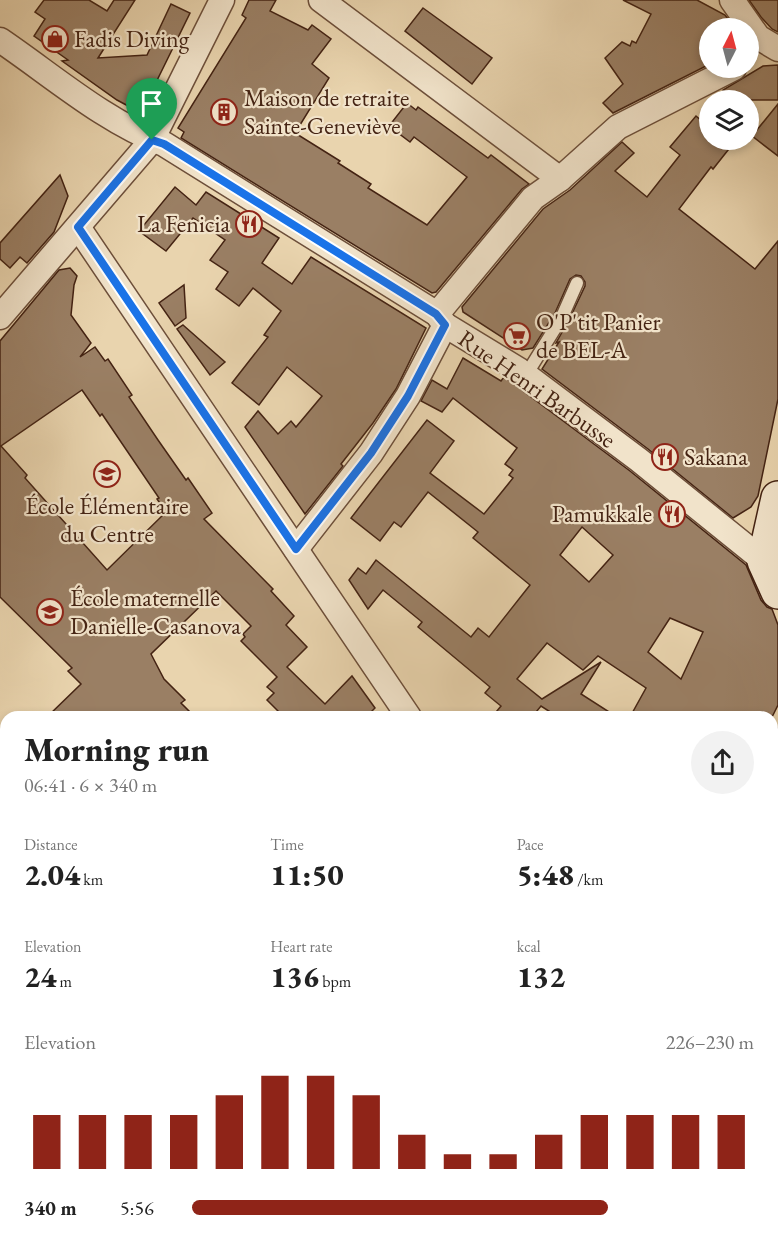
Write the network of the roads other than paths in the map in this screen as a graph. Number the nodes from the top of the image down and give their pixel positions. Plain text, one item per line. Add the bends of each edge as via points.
1 (222, 0) edge
2 (321, 0) edge
3 (732, 0) edge
4 (0, 40) edge
5 (762, 46) edge
6 (714, 78) edge
7 (152, 140) junction
8 (560, 179) junction
9 (78, 227) junction
10 (576, 283) dead end
11 (0, 317) edge
12 (441, 320) junction
13 (526, 375) junction
14 (778, 498) edge
15 (296, 549) junction
16 (764, 561) junction
17 (778, 592) edge
18 (405, 711) edge

1 - 7 street
2 - 8 street
3 - 5 street
4 - 7 street, Rue Henri Barbusse via 110,117
6 - 8 street via 618,127
7 - 9 street
7 - 12 street, Rue Henri Barbusse
8 - 12 street via 533,198
9 - 11 street
9 - 15 street
10 - 13 lane via 562,317
12 - 13 street, Rue Henri Barbusse
12 - 15 street via 408,396 371,453
13 - 16 street, Rue Henri Barbusse
14 - 16 street
15 - 18 street
16 - 17 street, Rue Henri Barbusse

